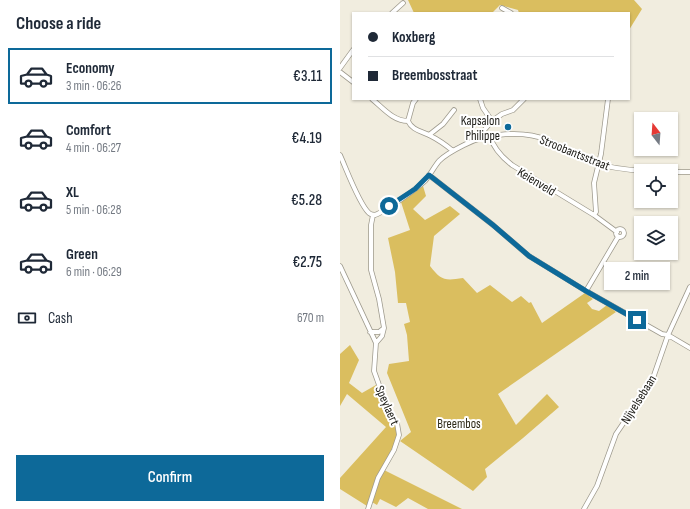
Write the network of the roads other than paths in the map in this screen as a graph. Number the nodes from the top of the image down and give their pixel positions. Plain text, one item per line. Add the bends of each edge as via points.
1 (403, 3) dead end
2 (502, 8) dead end
3 (393, 12) edge
4 (509, 12) edge
5 (352, 51) edge
6 (340, 68) edge
7 (340, 72) edge
8 (352, 81) edge
9 (373, 100) edge
10 (415, 100) edge
11 (480, 100) edge
12 (523, 100) edge
13 (608, 100) edge
14 (454, 110) dead end
15 (408, 121) junction
16 (492, 121) junction
17 (429, 135) junction
18 (490, 136) junction
19 (479, 139) junction
20 (453, 151) junction
21 (340, 155) edge
22 (598, 164) junction
23 (634, 170) edge
24 (678, 172) edge
25 (690, 172) edge
26 (429, 175) junction
27 (373, 215) junction
28 (594, 215) junction
29 (617, 232) junction
30 (618, 237) junction
31 (340, 266) edge
32 (690, 287) edge
33 (586, 291) junction
34 (384, 328) junction
35 (370, 332) junction
36 (668, 335) junction
37 (376, 343) junction
38 (690, 348) edge
39 (368, 509) edge
40 (584, 509) edge

1 - 3 street
2 - 4 street
5 - 6 street
7 - 8 street
9 - 15 street via 392,116 401,121
10 - 15 street
11 - 16 street
12 - 16 street via 513,110
13 - 22 street
14 - 17 street via 443,124
15 - 17 street via 415,129
16 - 19 street
17 - 20 street
18 - 19 street, Stroobantsstraat
18 - 22 street, Stroobantsstraat via 542,138
18 - 28 street, Keienveld via 492,142 512,165
19 - 20 street, Stroobantsstraat
20 - 26 street, Stroobantsstraat via 441,159
21 - 27 street via 358,196 368,212
22 - 23 street, Stroobantsstraat
22 - 28 street via 594,183
24 - 25 street
26 - 27 street, Stroobantsstraat via 415,189
26 - 33 street via 529,256
27 - 34 street via 371,270
28 - 29 street, Keienveld
29 - 30 street
29 - 30 street via 620,229 624,233
30 - 33 street
31 - 35 street
32 - 36 street, Nijvelsebaan
33 - 36 street
34 - 35 street via 379,332
34 - 37 street, Speylaert
35 - 37 street
36 - 38 street
36 - 40 street, Nijvelsebaan via 652,381 616,434 597,486
37 - 39 street, Speylaert via 374,375 397,423 400,435 378,478

